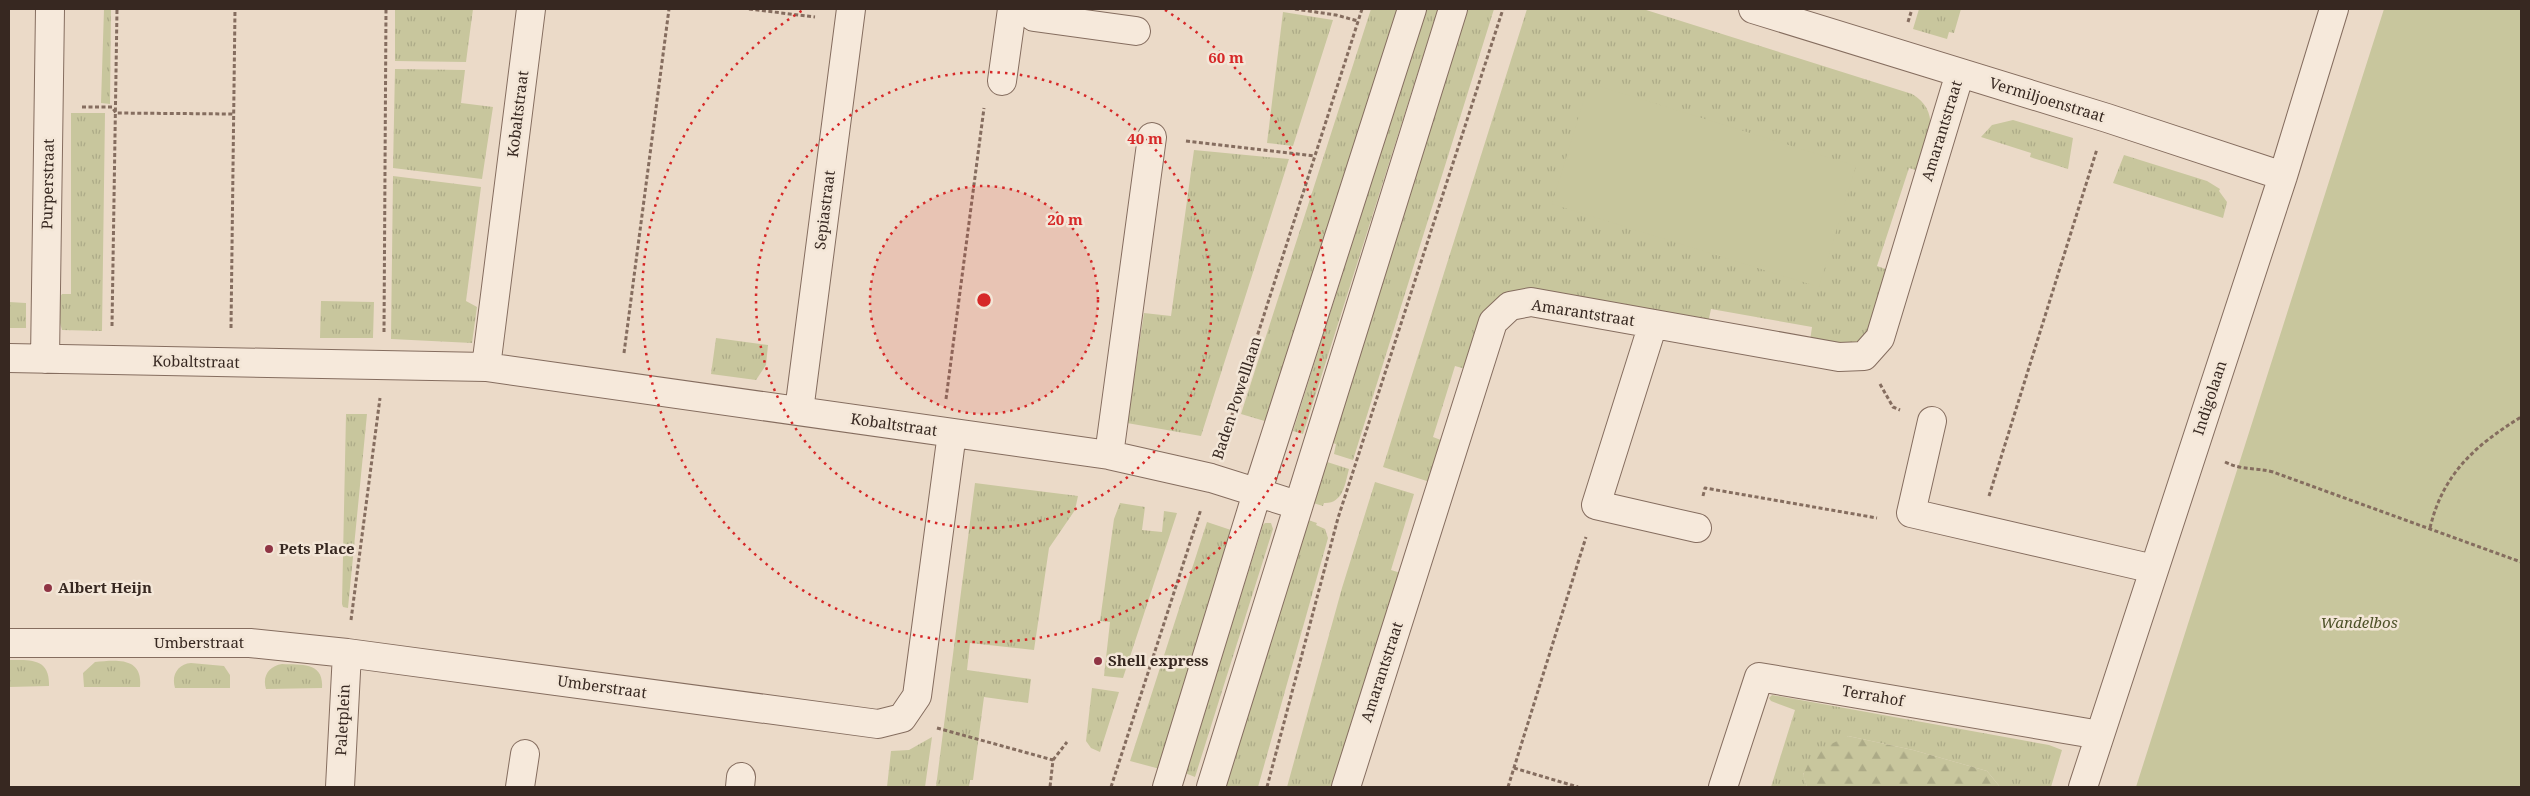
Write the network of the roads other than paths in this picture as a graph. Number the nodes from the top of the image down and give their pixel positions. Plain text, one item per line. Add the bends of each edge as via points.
1 (50, 9) edge
2 (532, 9) edge
3 (1012, 9) edge
4 (1024, 9) edge
5 (1412, 9) edge
6 (1453, 9) edge
7 (1753, 9) edge
8 (2334, 9) edge
9 (850, 15) edge
10 (1136, 31) dead end
11 (1960, 73) junction
12 (1002, 81) road end
13 (1152, 137) road end
14 (2283, 176) junction
15 (1653, 324) junction
16 (9, 358) edge
17 (45, 359) junction
18 (486, 367) junction
19 (799, 411) junction
20 (1932, 421) road end
21 (947, 432) junction
22 (1109, 455) junction
23 (1257, 493) junction
24 (1297, 505) junction
25 (1697, 528) road end
26 (2154, 569) junction
27 (9, 643) edge
28 (347, 653) junction
29 (2100, 735) junction
30 (525, 754) dead end
31 (340, 787) edge
32 (520, 787) edge
33 (1167, 787) edge
34 (1210, 787) edge
35 (1346, 787) edge
36 (1723, 787) edge
37 (2083, 787) edge

1 - 17 street, Purperstraat
2 - 18 street, Kobaltstraat
3 - 12 street
4 - 10 street via 1034,17
5 - 23 street
6 - 24 street
7 - 11 street, Vermiljoenstraat
8 - 14 street, Indigolaan
9 - 19 street, Sepiastraat
11 - 14 street, Vermiljoenstraat
11 - 15 street, Amarantstraat via 1880,338 1864,356 1838,357
13 - 22 street
14 - 26 street, Indigolaan
15 - 25 street via 1596,505
15 - 35 street, Amarantstraat via 1531,302 1510,306 1493,322
16 - 17 street, Kobaltstraat
17 - 18 street, Kobaltstraat
18 - 19 street, Kobaltstraat
19 - 21 street, Kobaltstraat
20 - 26 street via 1911,513
21 - 22 street, Kobaltstraat
21 - 28 street, Umberstraat via 917,696 902,718 878,724
22 - 23 street, Kobaltstraat via 1211,478
23 - 24 street, Kobaltstraat
23 - 33 street
24 - 34 street
26 - 29 street, Indigolaan
27 - 28 street, Umberstraat via 250,644
28 - 31 street, Paletplein
29 - 36 street, Terrahof via 1759,677
29 - 37 street, Indigolaan
30 - 32 street

